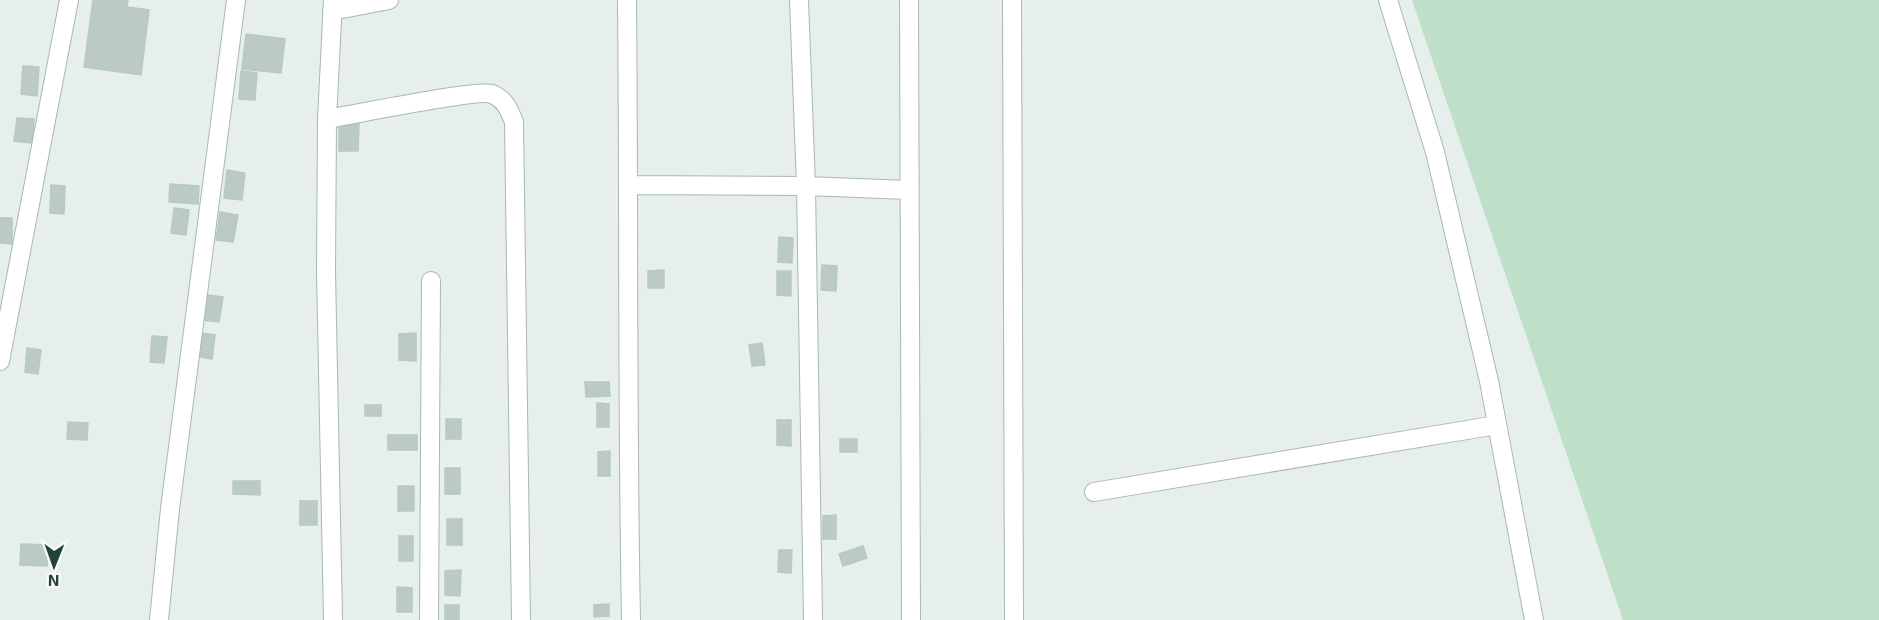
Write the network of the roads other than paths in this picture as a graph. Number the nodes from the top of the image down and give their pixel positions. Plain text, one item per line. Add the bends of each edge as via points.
1 (69, 0) edge
2 (236, 0) edge
3 (389, 0) edge
4 (627, 0) edge
5 (800, 0) edge
6 (909, 0) edge
7 (1012, 0) edge
8 (1388, 0) edge
9 (333, 5) edge
10 (327, 118) junction
11 (630, 185) junction
12 (806, 186) junction
13 (909, 190) junction
14 (431, 281) dead end
15 (1, 352) edge
16 (1497, 425) junction
17 (1094, 492) dead end
18 (159, 620) edge
19 (333, 620) edge
20 (429, 620) edge
21 (521, 620) edge
22 (631, 620) edge
23 (813, 620) edge
24 (911, 620) edge
25 (1014, 620) edge
26 (1534, 620) edge

1 - 15 street
2 - 18 street
3 - 9 street
4 - 11 street
5 - 12 street
6 - 13 street
7 - 25 street
8 - 16 street via 1434,152
9 - 10 street
10 - 19 street
10 - 21 street via 490,93 506,102 514,122
11 - 12 street
11 - 22 street
12 - 13 street
12 - 23 street
13 - 24 street
14 - 20 street
16 - 17 street
16 - 26 street

